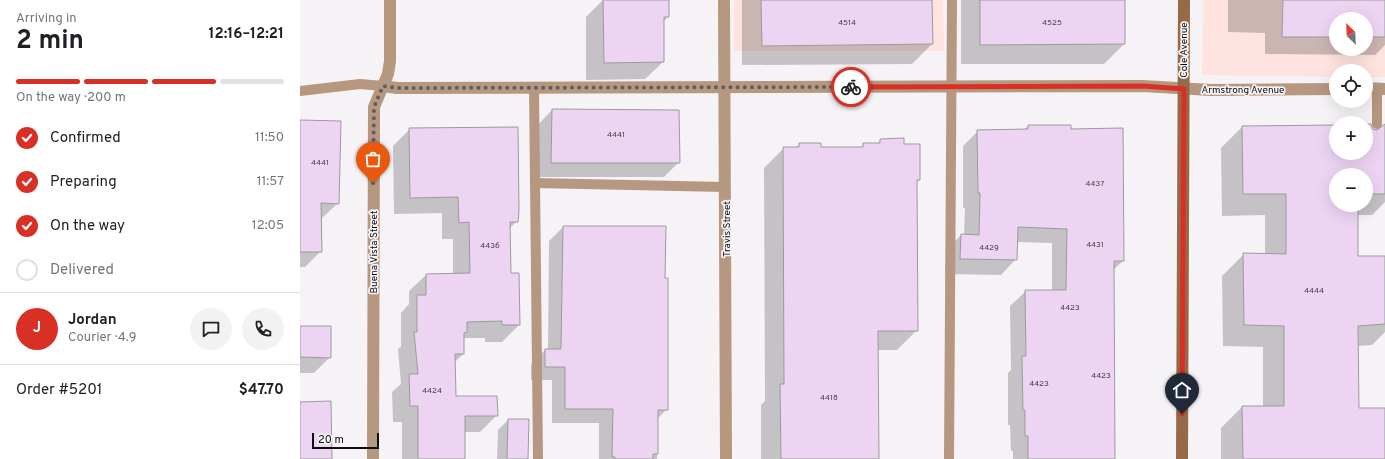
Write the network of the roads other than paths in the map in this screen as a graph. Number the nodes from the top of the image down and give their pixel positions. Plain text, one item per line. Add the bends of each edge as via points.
1 (390, 0) edge
2 (724, 0) edge
3 (952, 0) edge
4 (1184, 0) edge
5 (383, 86) junction
6 (725, 87) junction
7 (952, 87) junction
8 (534, 88) junction
9 (1376, 88) edge
10 (1184, 89) junction
11 (1329, 89) edge
12 (300, 91) edge
13 (1377, 124) dead end
14 (535, 183) junction
15 (725, 188) junction
16 (373, 459) edge
17 (538, 459) edge
18 (726, 459) edge
19 (949, 459) edge
20 (1182, 459) edge

1 - 5 street, Buena Vista Street via 390,61
2 - 6 street, Travis Street
3 - 7 lane
4 - 10 street, Cole Avenue
5 - 8 street, Armstrong Avenue
5 - 12 lane via 360,84
5 - 16 street, Buena Vista Street via 374,107
6 - 7 street, Armstrong Avenue
6 - 8 street, Armstrong Avenue
6 - 15 street, Travis Street
7 - 10 street, Armstrong Avenue via 1143,86
7 - 19 lane
8 - 14 lane
9 - 13 lane
10 - 11 street, Armstrong Avenue
10 - 20 street, Cole Avenue
14 - 15 lane
14 - 17 lane
15 - 18 street, Travis Street

